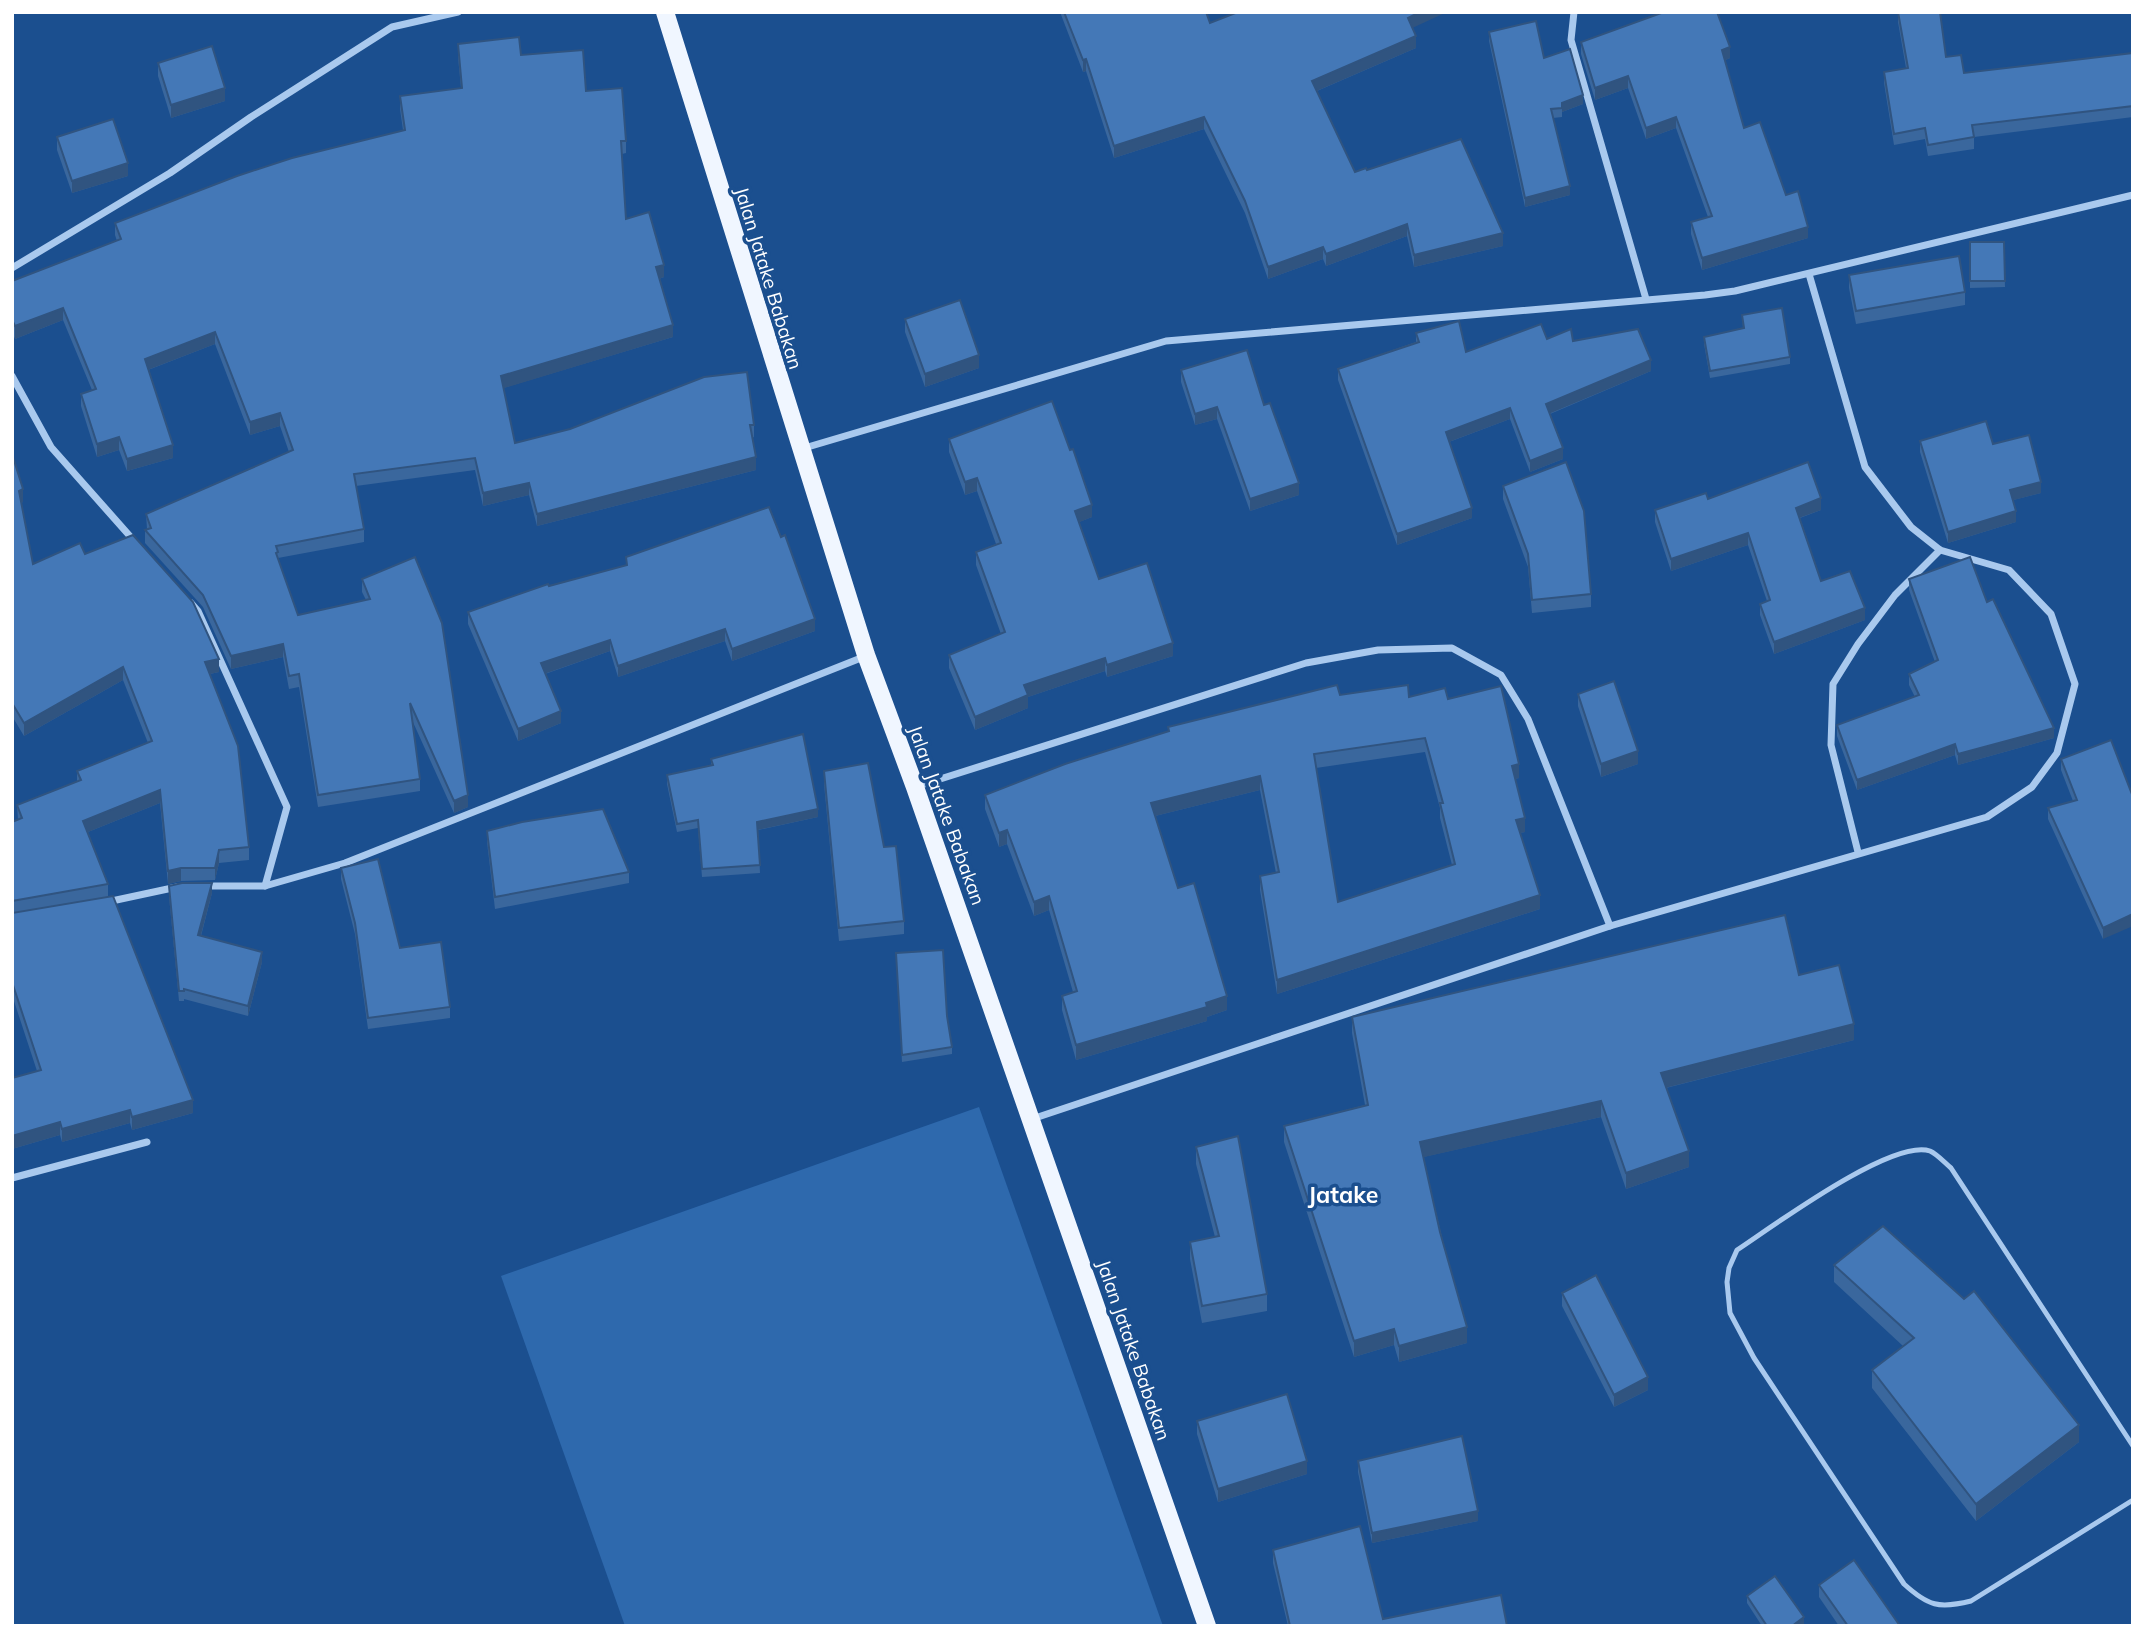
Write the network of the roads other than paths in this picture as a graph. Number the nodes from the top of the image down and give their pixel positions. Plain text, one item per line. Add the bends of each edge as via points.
1 (458, 12) edge
2 (665, 12) edge
3 (1574, 12) edge
4 (2133, 195) edge
5 (12, 268) edge
6 (1809, 274) junction
7 (1646, 299) junction
8 (12, 376) edge
9 (800, 449) junction
10 (142, 549) edge
11 (1940, 550) junction
12 (189, 601) edge
13 (866, 655) junction
14 (915, 787) junction
15 (1858, 852) junction
16 (265, 886) junction
17 (181, 887) edge
18 (193, 887) edge
19 (100, 904) edge
20 (1610, 926) junction
21 (1031, 1119) junction
22 (147, 1142) dead end
23 (12, 1178) edge
24 (2133, 1446) edge
25 (2133, 1500) edge
26 (1208, 1626) edge

1 - 5 street via 392,27 170,173
2 - 9 main road, Jalan Jatake Babakan
3 - 7 street via 1571,40
4 - 6 street
6 - 7 street via 1735,291
6 - 11 street via 1865,467 1911,527
7 - 9 street via 1166,341
8 - 10 street via 51,447
9 - 13 main road, Jalan Jatake Babakan
11 - 15 street via 1895,595 1833,684 1831,745
11 - 15 street via 2009,570 2051,614 2075,684 2057,753 2032,787 1987,817
12 - 16 street via 198,611 287,807
13 - 14 main road, Jalan Jatake Babakan
13 - 16 street via 345,863
14 - 20 street via 1306,663 1378,650 1452,648 1502,675 1528,719
14 - 21 main road, Jalan Jatake Babakan
15 - 20 street
16 - 18 street
17 - 19 street
20 - 21 street
21 - 26 main road, Jalan Jatake Babakan
22 - 23 street
24 - 25 lane via 1951,1168 1931,1151 1913,1150 1868,1166 1737,1250 1727,1282 1730,1313 1754,1358 1904,1584 1921,1599 1953,1606 1971,1601

